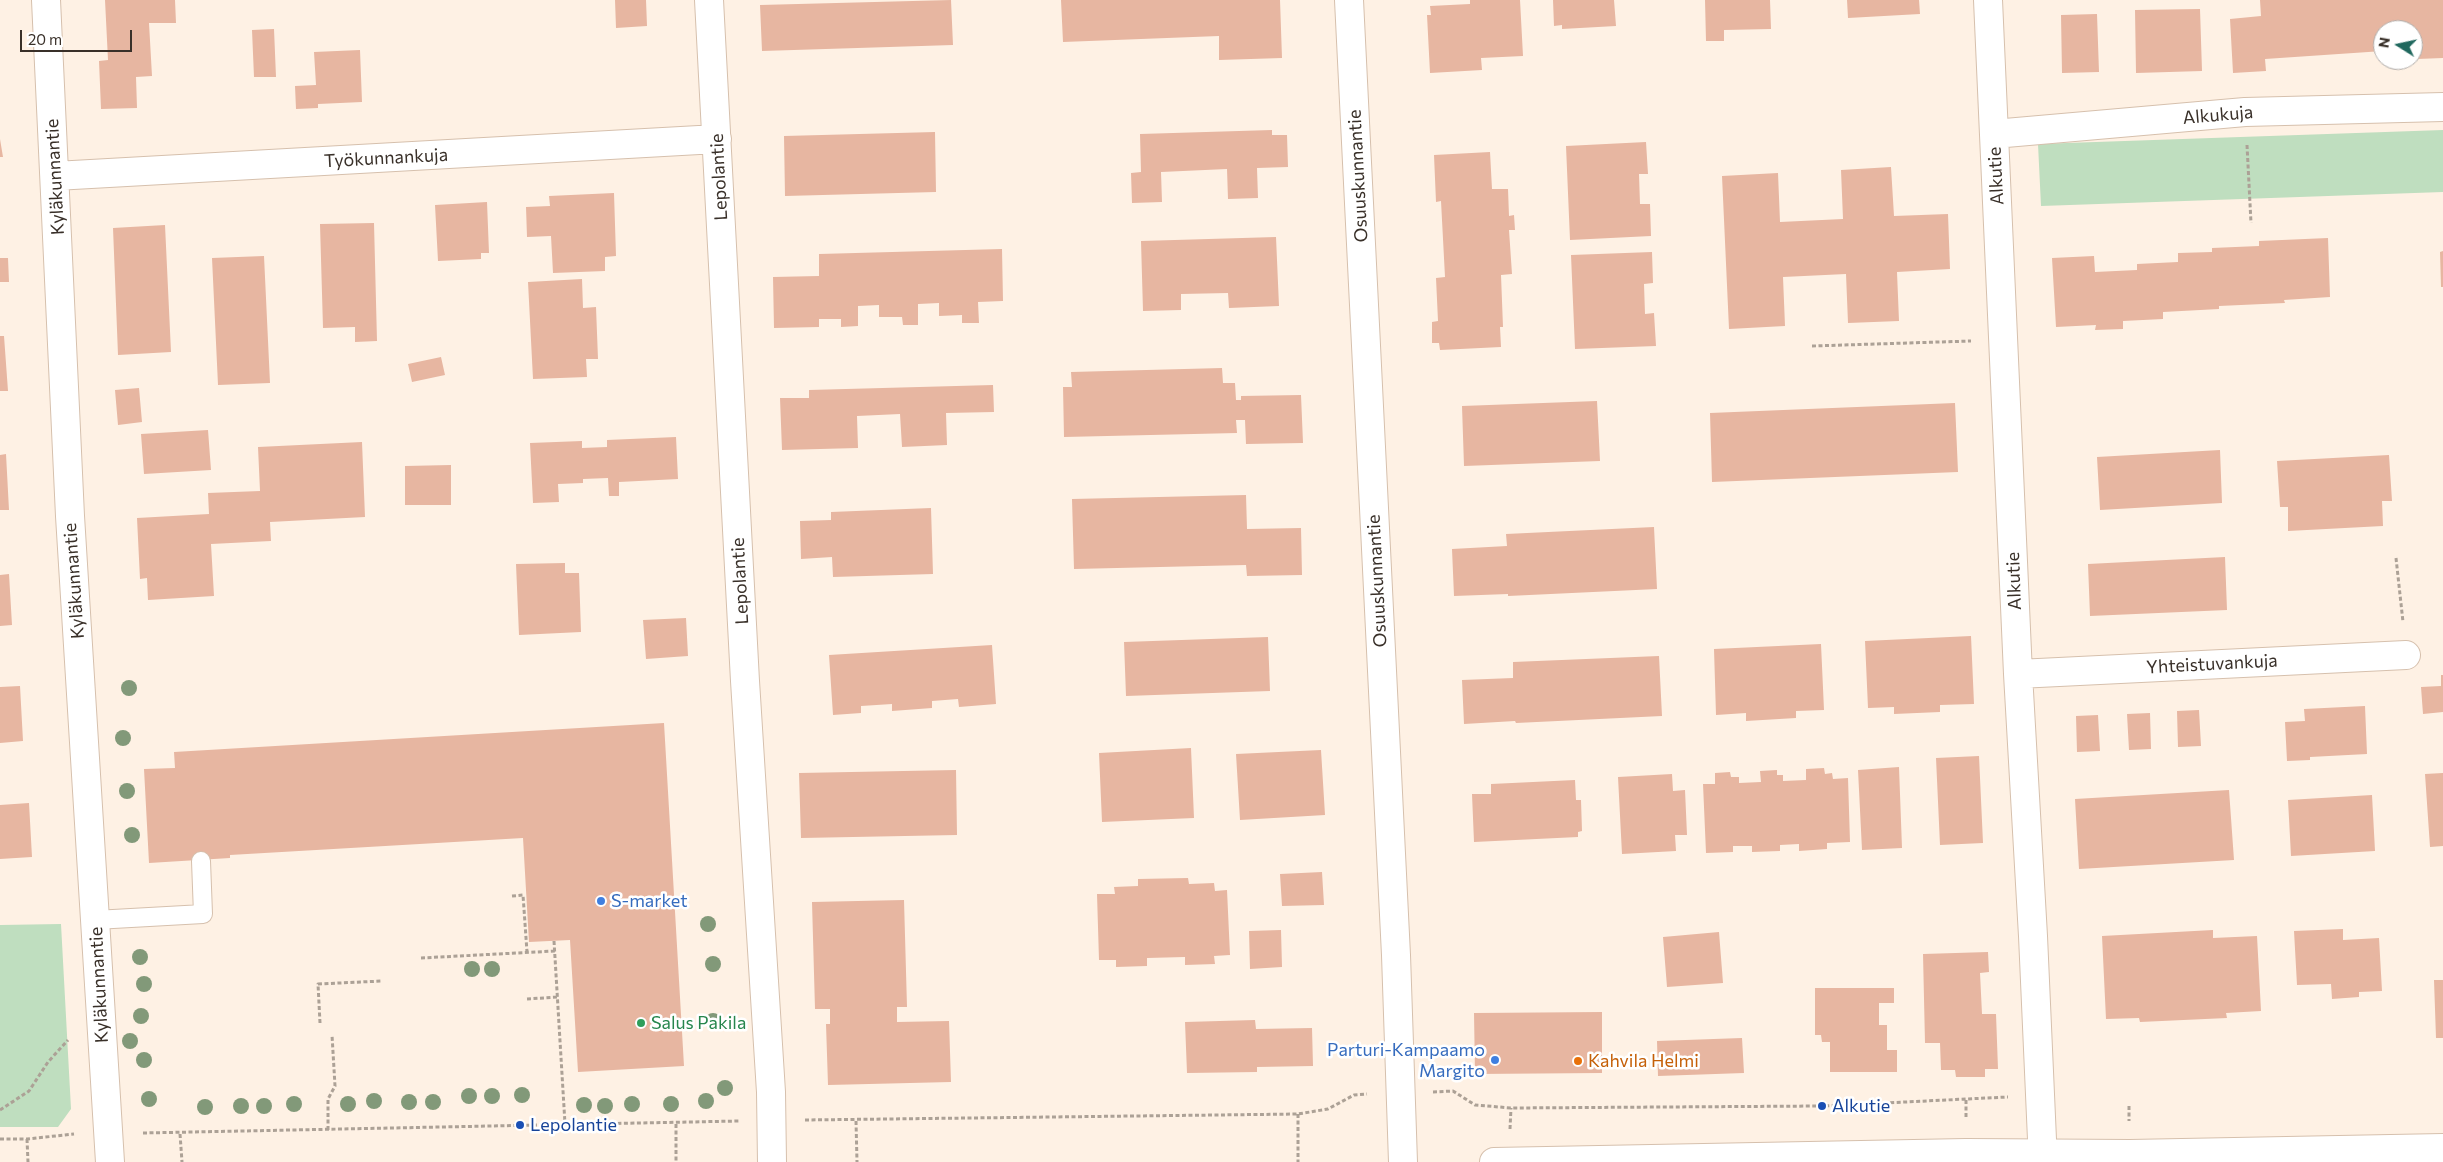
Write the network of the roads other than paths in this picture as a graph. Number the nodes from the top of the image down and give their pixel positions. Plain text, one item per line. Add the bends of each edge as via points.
1 (46, 0) edge
2 (708, 0) edge
3 (1349, 0) edge
4 (1988, 0) edge
5 (2443, 107) edge
6 (1994, 134) junction
7 (717, 139) junction
8 (55, 176) junction
9 (2406, 655) road end
10 (2018, 674) junction
11 (201, 861) dead end
12 (96, 920) junction
13 (2443, 1148) edge
14 (2043, 1158) edge
15 (110, 1162) edge
16 (772, 1162) edge
17 (1403, 1162) edge
18 (1494, 1162) edge

1 - 8 street, Kyläkunnantie
2 - 7 street, Lepolantie
3 - 17 street, Osuuskunnantie
4 - 6 street, Alkutie
5 - 6 street, Alkukuja via 2245,112
6 - 10 street, Alkutie
7 - 8 street, Työkunnankuja
7 - 16 street, Lepolantie
8 - 12 street, Kyläkunnantie via 70,516
9 - 10 street, Yhteistuvankuja
10 - 14 street, Alkutie
11 - 12 lane via 203,914
12 - 15 street, Kyläkunnantie
13 - 14 street
14 - 18 street

